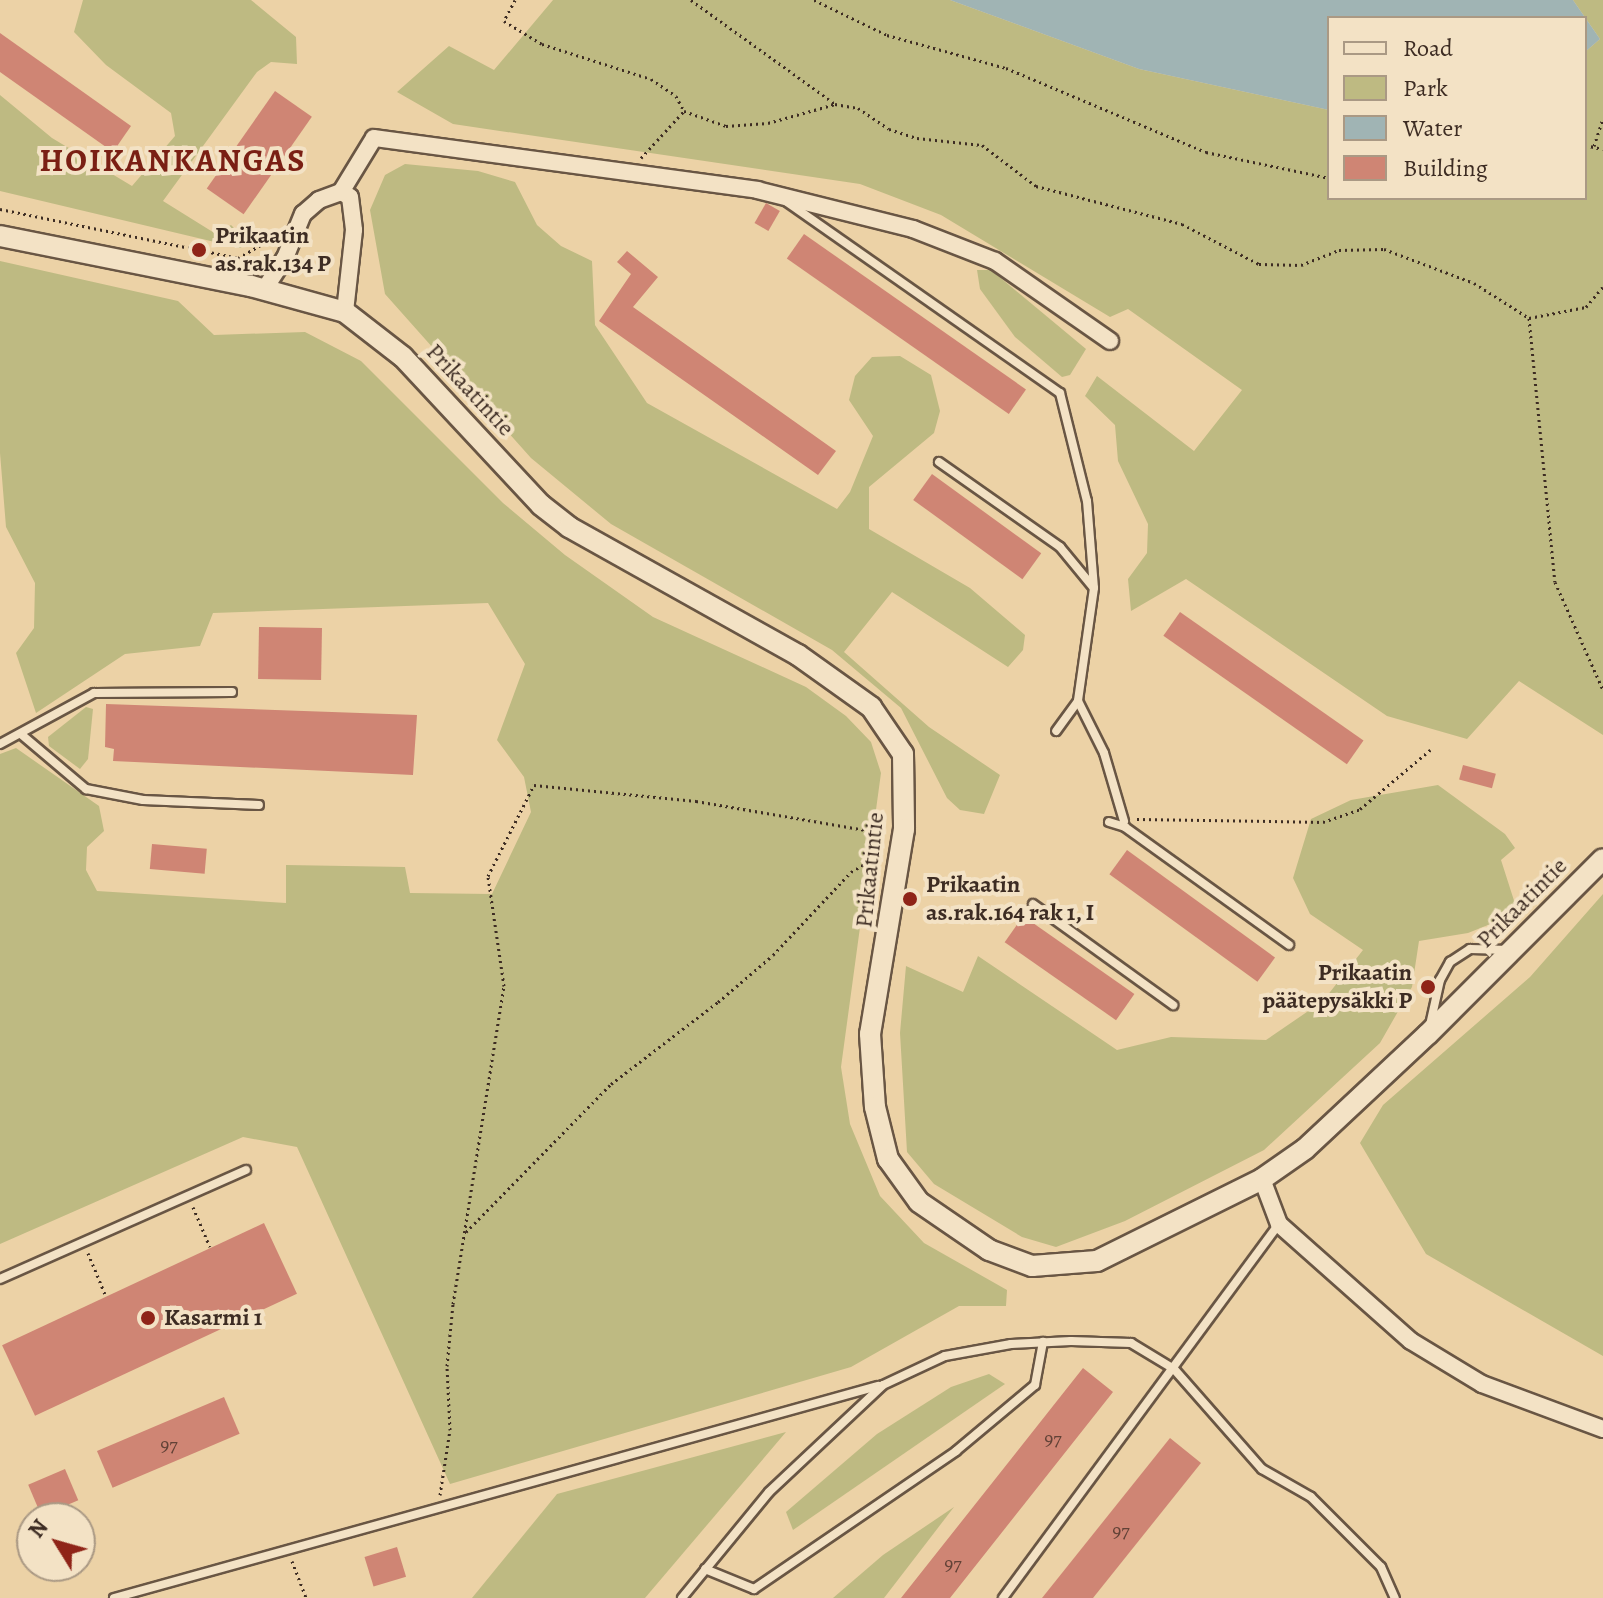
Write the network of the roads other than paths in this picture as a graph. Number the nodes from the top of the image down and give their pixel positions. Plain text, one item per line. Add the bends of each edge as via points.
1 (341, 192) junction
2 (776, 195) junction
3 (0, 236) edge
4 (264, 290) junction
5 (345, 312) junction
6 (1110, 341) dead end
7 (939, 462) dead end
8 (1094, 588) junction
9 (232, 692) dead end
10 (1078, 701) junction
11 (1056, 731) dead end
12 (22, 735) junction
13 (0, 744) edge
14 (259, 805) dead end
15 (1124, 821) road end
16 (1109, 822) dead end
17 (1603, 859) edge
18 (1033, 904) dead end
19 (1289, 945) dead end
20 (1511, 950) junction
21 (1173, 1005) dead end
22 (1428, 1034) junction
23 (246, 1170) dead end
24 (1262, 1179) junction
25 (1279, 1224) junction
26 (0, 1279) edge
27 (1043, 1342) junction
28 (1174, 1369) junction
29 (883, 1385) junction
30 (1603, 1429) edge
31 (705, 1569) junction
32 (114, 1598) edge
33 (682, 1598) edge
34 (1003, 1598) edge
35 (1395, 1598) edge

1 - 2 street via 374,138
1 - 4 street via 319,200 303,214 285,258
1 - 5 street via 350,197 354,230
2 - 6 street via 952,241 995,261
2 - 8 lane via 1060,393 1087,501
3 - 4 street, Prikaatintie
4 - 5 street, Prikaatintie
5 - 24 street, Prikaatintie via 403,357 541,505 569,527 798,655 871,707 903,754 902,837 870,1034 875,1107 888,1159 919,1202 989,1250 1032,1266 1063,1267 1097,1261
7 - 8 lane via 1060,547
8 - 10 lane
9 - 12 lane via 94,693
10 - 11 lane
10 - 15 lane via 1104,753
12 - 13 lane
12 - 14 lane via 86,789 143,800
16 - 19 lane via 1125,827
17 - 20 street, Prikaatintie
18 - 21 lane
20 - 22 street, Prikaatintie
20 - 22 lane via 1470,949 1450,962 1440,980
22 - 24 street, Prikaatintie via 1305,1149
23 - 26 lane
24 - 25 street
25 - 28 lane
25 - 30 street via 1411,1341 1482,1384
27 - 28 lane via 1131,1343
27 - 29 lane via 945,1356
27 - 31 lane via 1035,1385 956,1451 754,1589
28 - 34 lane
28 - 35 lane via 1262,1469 1311,1497 1381,1567
29 - 31 lane via 769,1492
29 - 32 lane
31 - 33 lane

